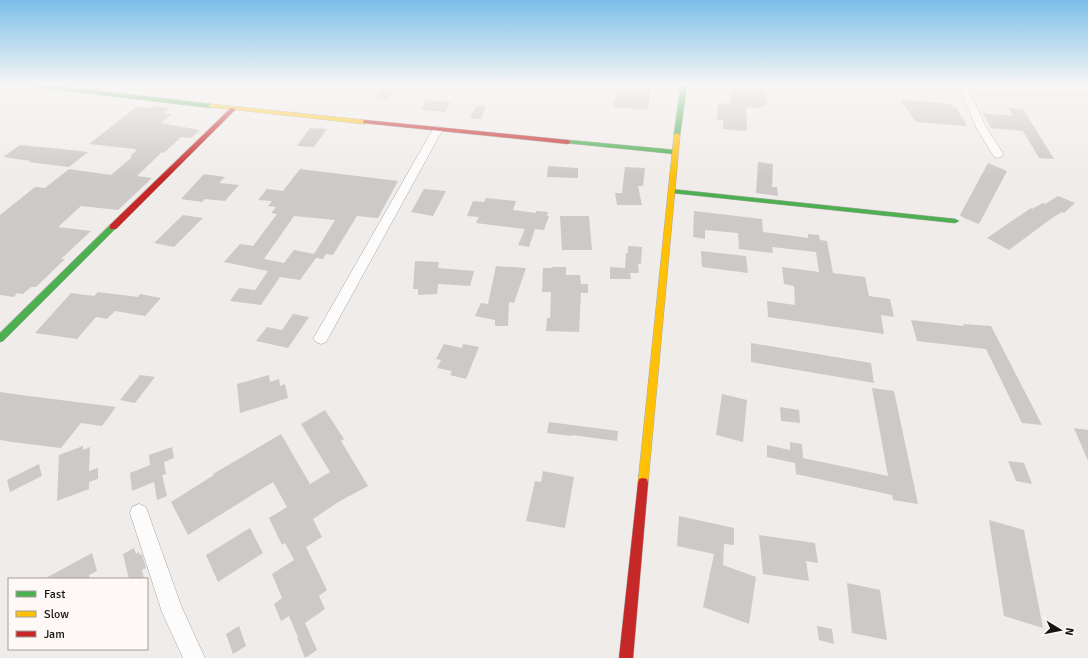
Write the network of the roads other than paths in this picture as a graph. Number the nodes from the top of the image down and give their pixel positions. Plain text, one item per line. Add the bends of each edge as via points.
1 (226, 116) edge
2 (302, 116) edge
3 (680, 116) edge
4 (976, 116) edge
5 (438, 129) junction
6 (675, 152) junction
7 (998, 155) dead end
8 (673, 190) junction
9 (955, 221) dead end
10 (321, 338) dead end
11 (0, 339) edge
12 (139, 513) dead end
13 (194, 658) edge
14 (626, 658) edge

1 - 11 street
2 - 5 street
3 - 6 street
4 - 7 street
5 - 6 street
5 - 10 street
6 - 8 street
8 - 9 street
8 - 14 street
12 - 13 street via 173,612

